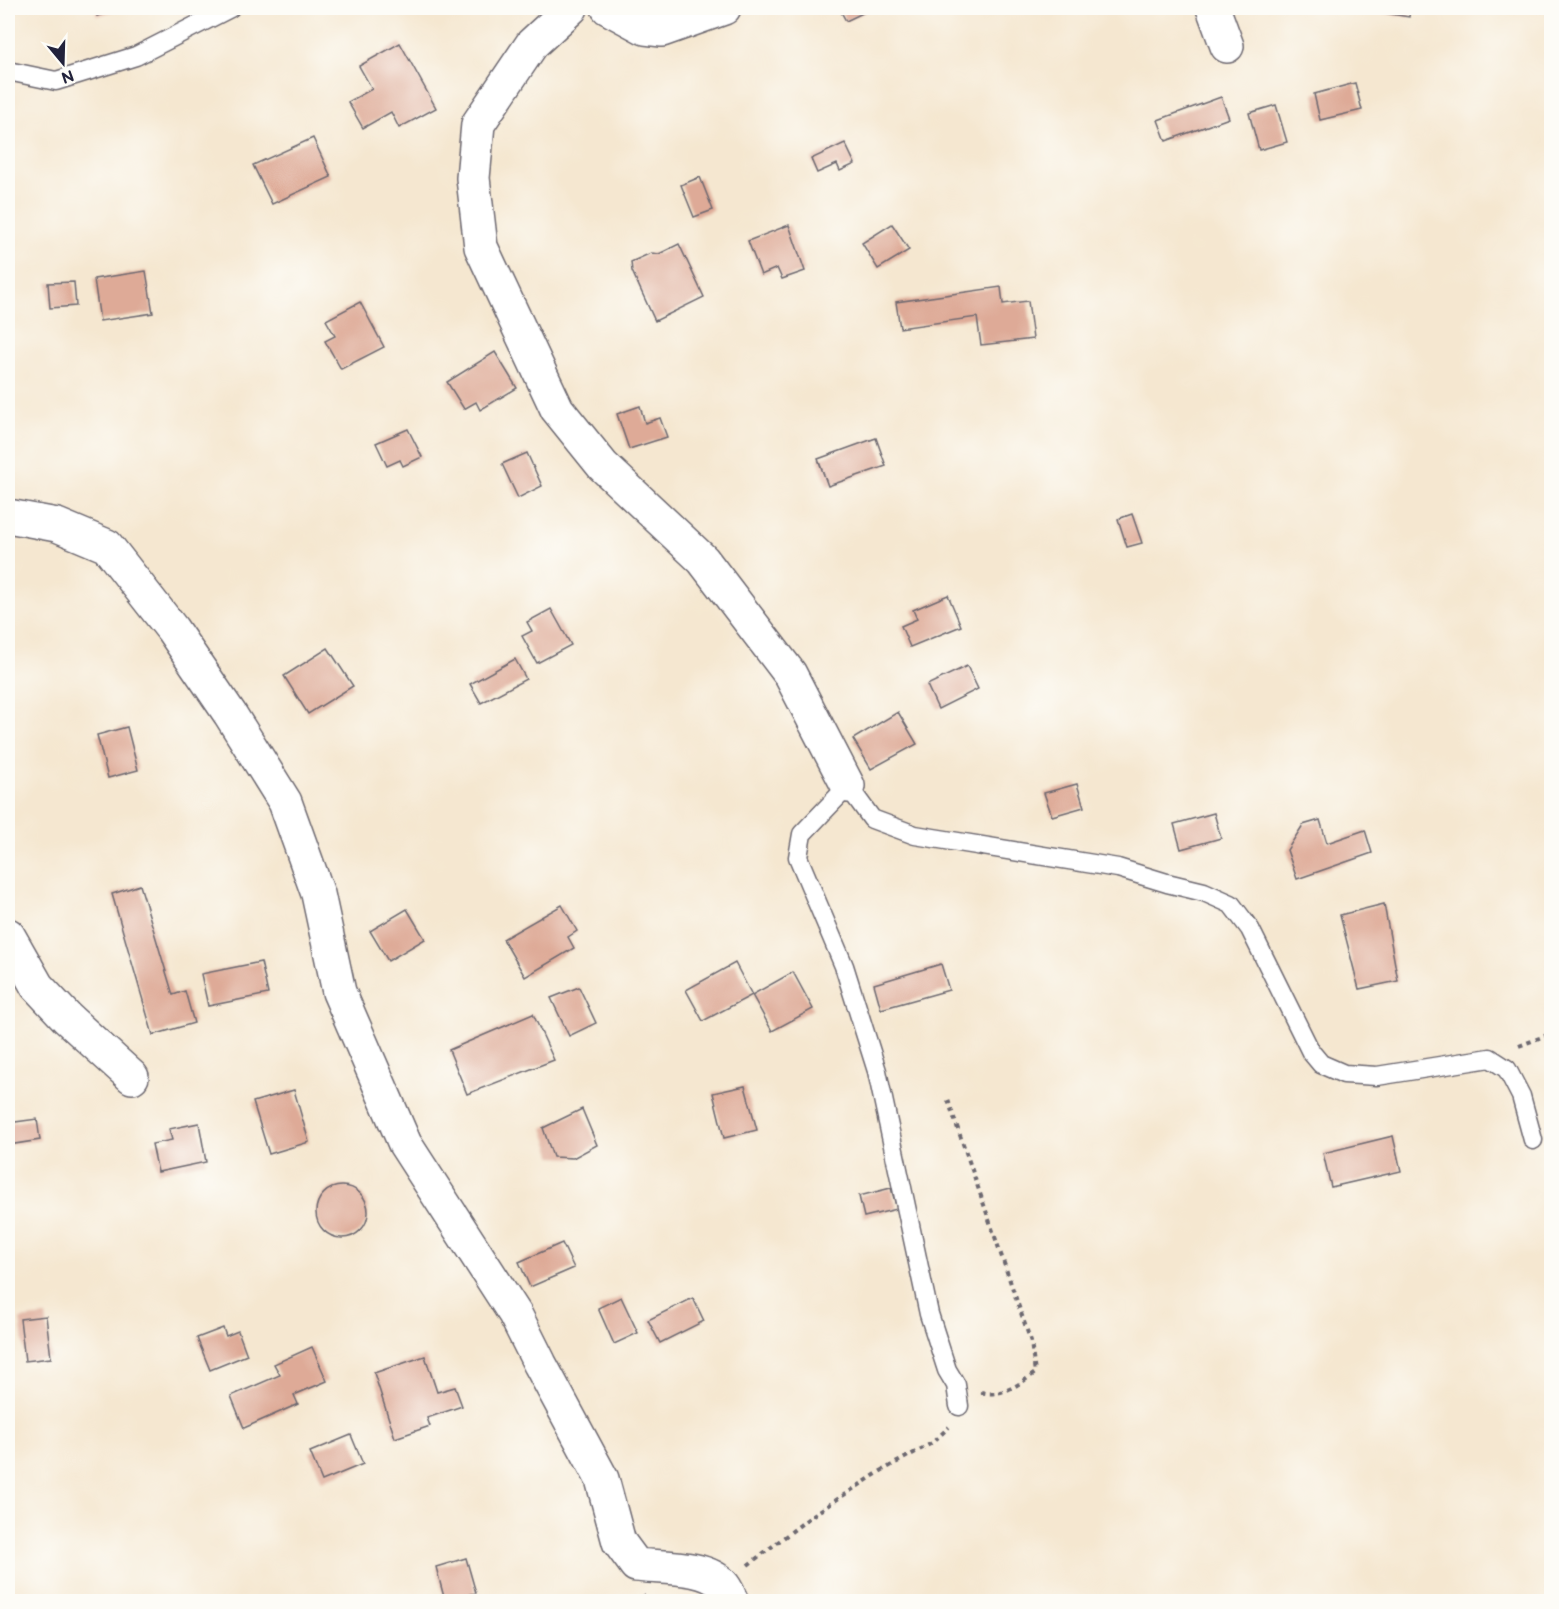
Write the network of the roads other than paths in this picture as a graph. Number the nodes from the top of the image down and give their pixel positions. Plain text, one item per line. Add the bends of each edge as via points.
1 (230, 8) edge
2 (571, 8) edge
3 (608, 8) edge
4 (724, 8) edge
5 (1213, 8) edge
6 (1227, 46) dead end
7 (8, 71) edge
8 (8, 516) edge
9 (848, 786) junction
10 (8, 935) edge
11 (132, 1077) dead end
12 (1533, 1140) dead end
13 (959, 1406) road end
14 (728, 1593) edge

1 - 7 lane via 136,56 56,81
2 - 9 street via 532,44 478,124 473,178 481,247 557,409 603,466 703,560 790,674
3 - 4 street via 645,28 662,30
5 - 6 street
8 - 14 street via 57,525 107,546 172,629 230,714 285,802 318,894 339,992 405,1144 515,1314 603,1479 619,1542 636,1565 709,1574
9 - 12 lane via 872,819 915,835 1118,868 1204,892 1231,904 1250,929 1311,1052 1322,1064 1344,1074 1377,1076 1490,1058 1507,1069 1521,1096
9 - 13 lane via 802,834 798,857 844,966 877,1071 929,1314 947,1370 956,1385
10 - 11 street via 38,986

